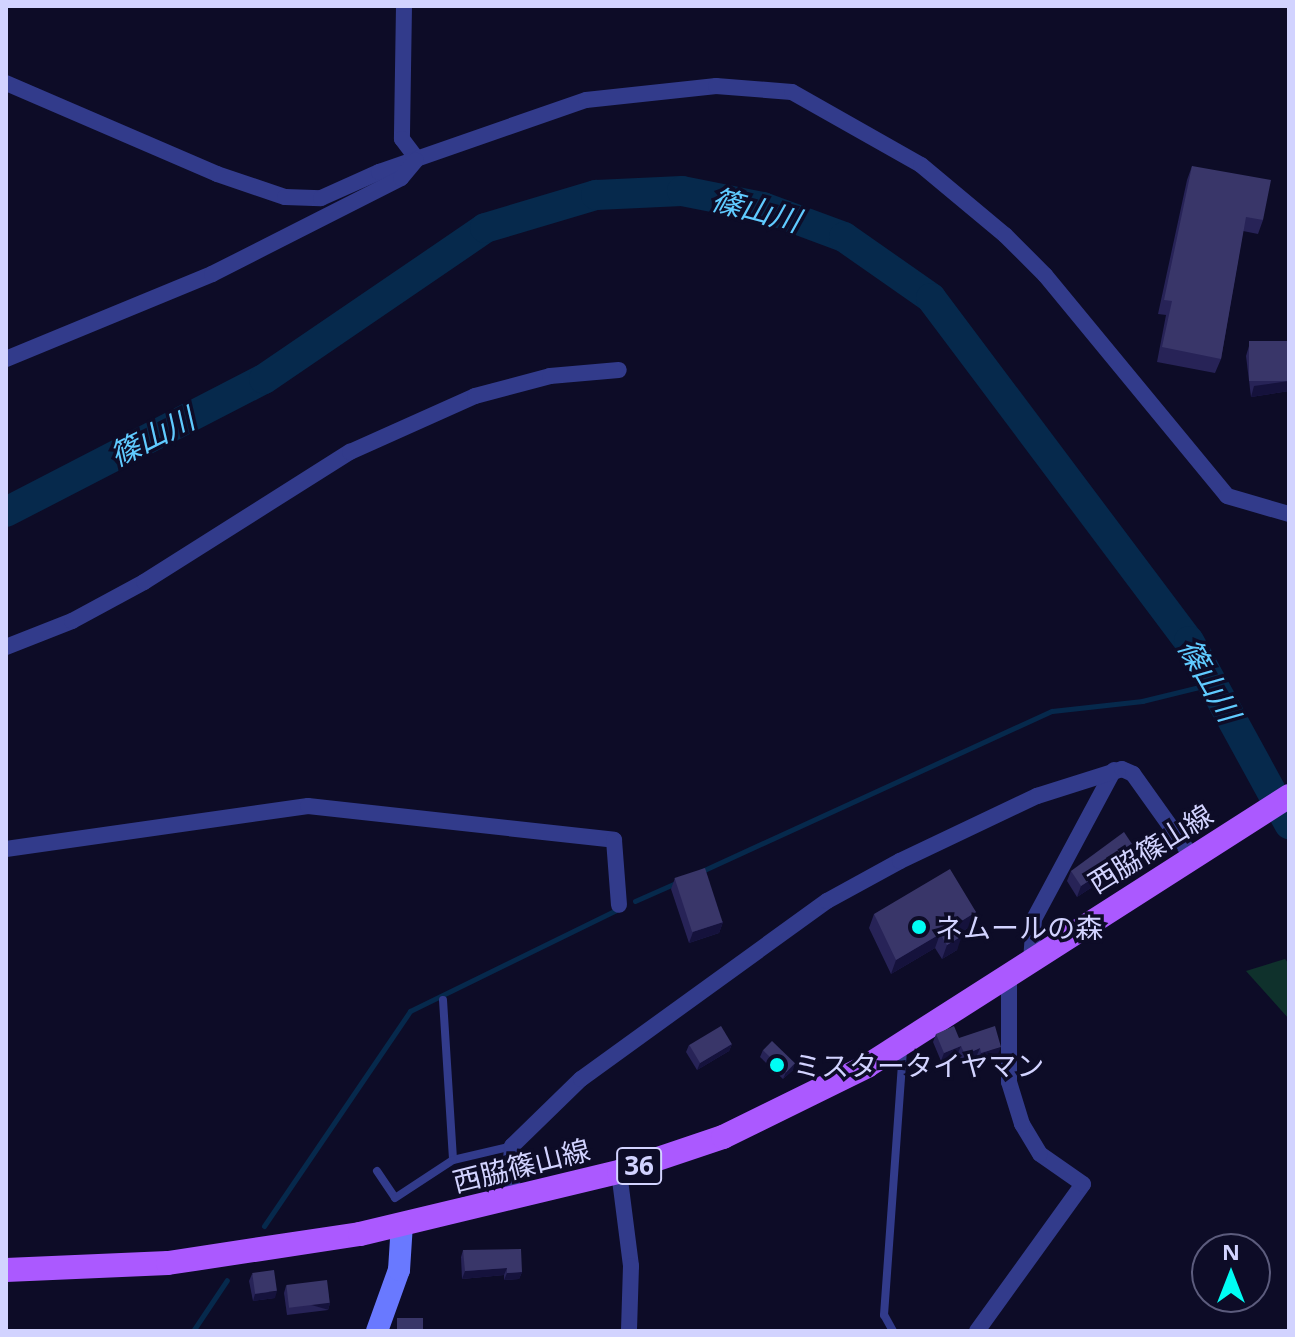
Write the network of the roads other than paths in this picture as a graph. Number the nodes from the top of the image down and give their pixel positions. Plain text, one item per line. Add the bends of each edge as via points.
1 (404, 6) edge
2 (6, 83) edge
3 (417, 159) junction
4 (6, 359) edge
5 (619, 370) dead end
6 (1289, 514) edge
7 (6, 647) edge
8 (1114, 770) junction
9 (1289, 796) edge
10 (6, 849) edge
11 (1196, 855) junction
12 (619, 905) dead end
13 (1031, 961) junction
14 (1009, 975) junction
15 (443, 1000) dead end
16 (904, 1042) junction
17 (512, 1146) junction
18 (453, 1160) junction
19 (377, 1171) dead end
20 (619, 1172) junction
21 (516, 1198) junction
22 (402, 1224) junction
23 (6, 1270) edge
24 (377, 1331) edge
25 (629, 1331) edge
26 (893, 1331) edge
27 (977, 1331) edge

1 - 3 street via 402,139
2 - 3 street via 217,174 285,197 321,198
3 - 4 street via 401,178 212,274
3 - 6 street via 586,100 624,92 716,86 792,92 829,108 921,165 1005,235 1045,275 1227,496
5 - 7 street via 550,376 475,396 350,452 144,582 72,621
8 - 11 street via 1133,774
8 - 13 street via 1034,919
8 - 17 street via 1037,796 827,901 581,1079
9 - 11 main road, 西脇篠山線 / 36
10 - 12 street via 308,806 614,840
11 - 13 main road, 西脇篠山線 / 36
13 - 14 main road, 西脇篠山線 / 36
14 - 16 main road, 西脇篠山線 / 36
14 - 27 street via 1009,1082 1022,1124 1040,1154 1083,1184
15 - 18 lane
16 - 20 main road, 西脇篠山線 / 36 via 790,1107 723,1137
16 - 26 lane via 884,1315
17 - 18 lane
17 - 21 street via 510,1175
18 - 19 lane via 395,1198
20 - 21 main road, 西脇篠山線 / 36
20 - 25 street via 631,1266
21 - 22 main road, 西脇篠山線 / 36
22 - 23 main road, 西脇篠山線 / 36 via 168,1263
22 - 24 main road via 399,1270

